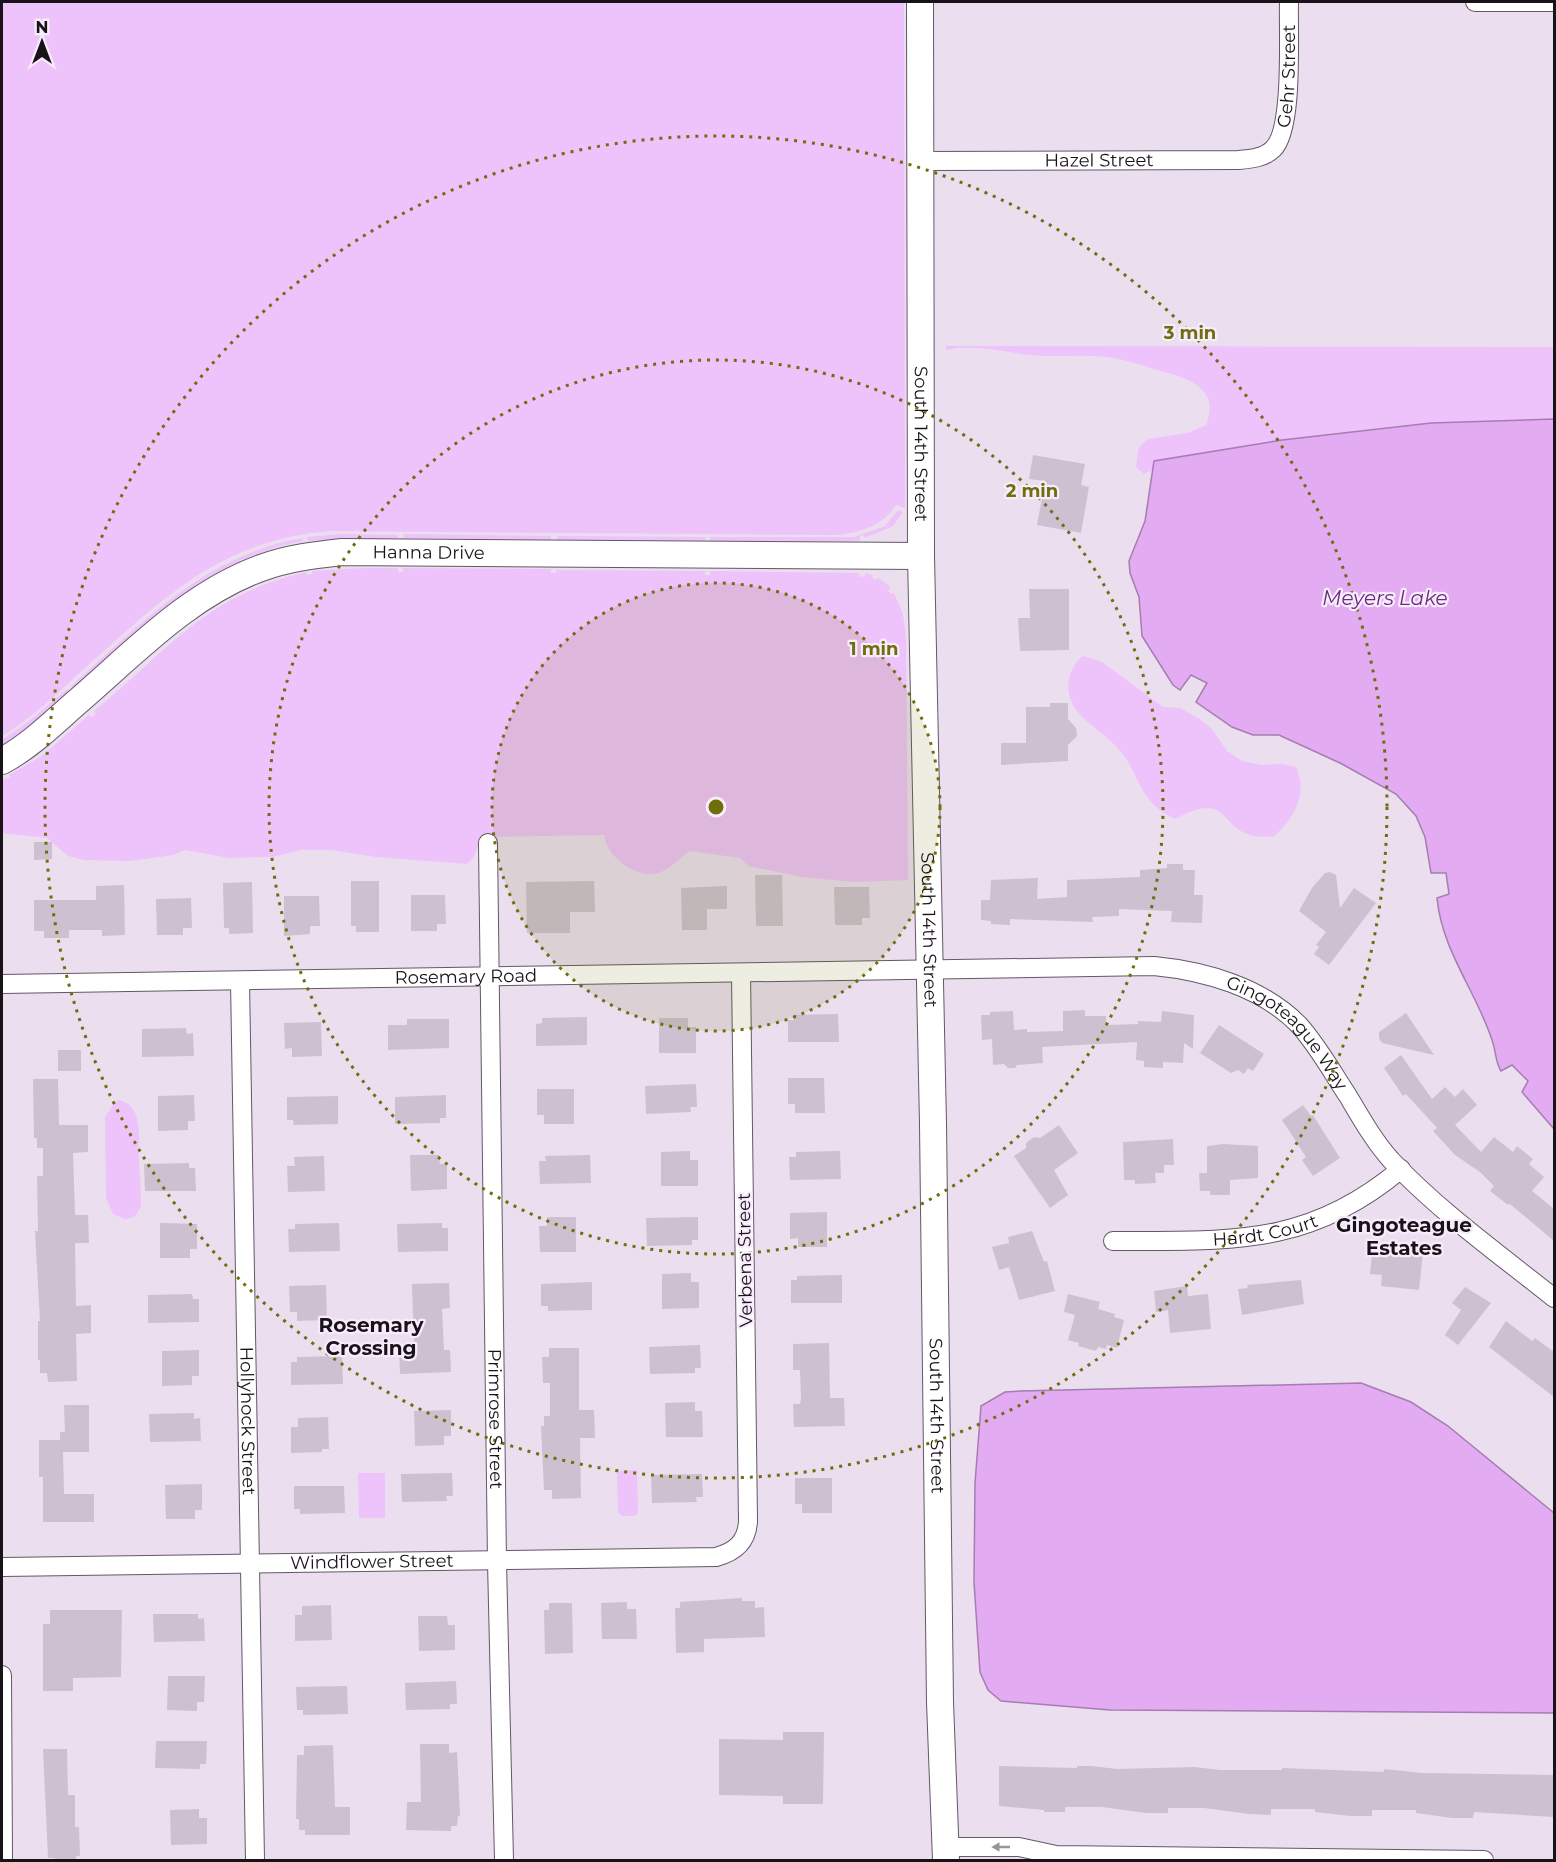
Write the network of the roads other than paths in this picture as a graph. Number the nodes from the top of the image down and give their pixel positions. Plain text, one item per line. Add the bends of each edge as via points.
1 (920, 2) edge
2 (1289, 2) edge
3 (1475, 2) edge
4 (1554, 2) edge
5 (1275, 148) joint
6 (921, 161) junction
7 (921, 556) junction
8 (2, 761) edge
9 (488, 843) dead end
10 (930, 970) junction
11 (741, 973) junction
12 (490, 977) junction
13 (240, 981) junction
14 (2, 984) edge
15 (1401, 1169) junction
16 (1113, 1241) dead end
17 (1554, 1298) edge
18 (740, 1544) joint
19 (497, 1562) junction
20 (251, 1564) junction
21 (2, 1567) edge
22 (2, 1675) edge
23 (946, 1854) edge
24 (1056, 1855) junction
25 (3, 1860) edge
26 (255, 1860) edge
27 (504, 1860) edge
28 (1037, 1860) edge
29 (1484, 1860) edge

1 - 6 main road, South 14th Street
2 - 5 street, Gehr Street via 1286,124
3 - 4 street
5 - 6 street, Hazel Street via 1253,159 1238,160
6 - 7 main road, South 14th Street
7 - 8 main road, Hanna Drive via 342,552 302,557 261,568 190,604 42,733
7 - 10 main road, South 14th Street
9 - 12 street, Primrose Street
10 - 11 street, Rosemary Road
10 - 15 street, Gingoteague Way via 1154,966 1185,969 1238,985 1279,1008 1299,1025 1377,1143
10 - 23 main road, South 14th Street via 940,1702
11 - 12 street, Rosemary Road
11 - 18 street, Verbena Street via 748,1521 746,1536
12 - 13 street, Rosemary Road
12 - 19 street, Primrose Street
13 - 14 street, Rosemary Road
13 - 20 street, Hollyhock Street
15 - 16 street, Hardt Court via 1370,1195 1289,1231 1231,1240
15 - 17 street, Gingoteague Way via 1461,1224
18 - 19 street, Windflower Street via 734,1551 716,1557
19 - 20 street, Windflower Street
19 - 27 street, Primrose Street
20 - 21 street, Windflower Street
20 - 26 street, Hollyhock Street
22 - 25 street
24 -> 23 street via 1020,1847
24 - 28 street
24 - 29 street

